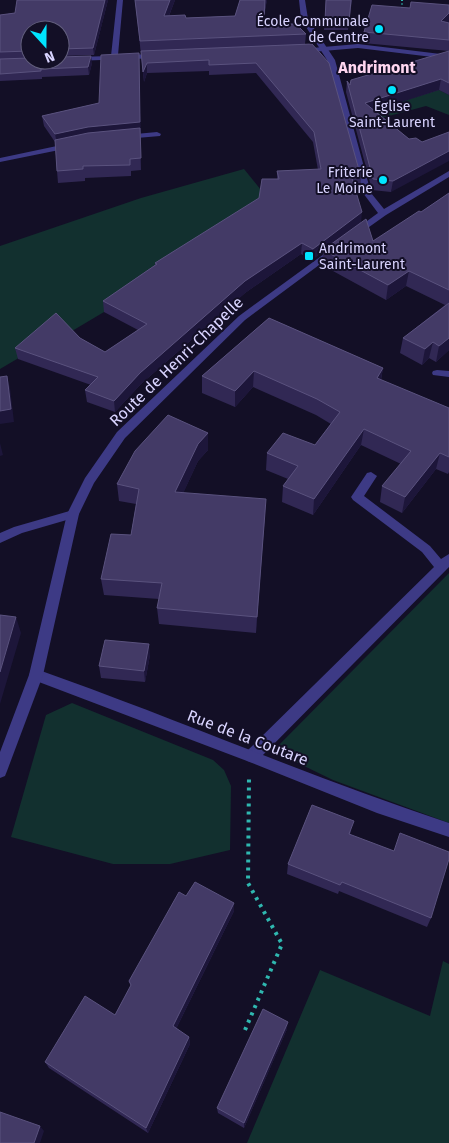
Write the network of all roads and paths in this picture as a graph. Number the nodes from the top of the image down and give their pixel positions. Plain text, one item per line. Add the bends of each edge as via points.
1 (120, 0) edge
2 (302, 0) edge
3 (402, 0) edge
4 (326, 48) junction
5 (398, 50) junction
6 (296, 51) edge
7 (162, 56) edge
8 (449, 57) edge
9 (114, 58) junction
10 (70, 60) edge
11 (370, 65) dead end
12 (391, 72) edge
13 (372, 107) edge
14 (406, 107) dead end
15 (157, 134) dead end
16 (118, 138) edge
17 (80, 142) edge
18 (0, 160) edge
19 (449, 173) edge
20 (383, 213) junction
21 (437, 373) dead end
22 (449, 374) edge
23 (371, 476) dead end
24 (72, 514) junction
25 (0, 538) edge
26 (445, 563) edge
27 (36, 676) junction
28 (252, 756) junction
29 (0, 771) edge
30 (449, 830) edge
31 (245, 1030) dead end

1 - 9 street
2 - 4 street via 305,25
3 - 5 path
4 - 5 street via 358,46
4 - 6 street
4 - 20 street via 367,193
5 - 8 street
7 - 9 street
9 - 10 street
11 - 12 path via 382,72
13 - 14 path via 386,113
15 - 16 street
17 - 18 street
19 - 20 street, Route de Henri-Chapelle
20 - 24 street, Route de Henri-Chapelle via 242,318 121,435 89,481
21 - 22 street
23 - 26 street via 358,497
24 - 25 street
24 - 27 street, Route de Henri-Chapelle
26 - 28 street
27 - 28 street, Rue de la Coutare
27 - 29 street, Route de Henri-Chapelle
28 - 30 street, Rue de la Coutare via 377,806
28 - 31 path via 248,883 282,944

